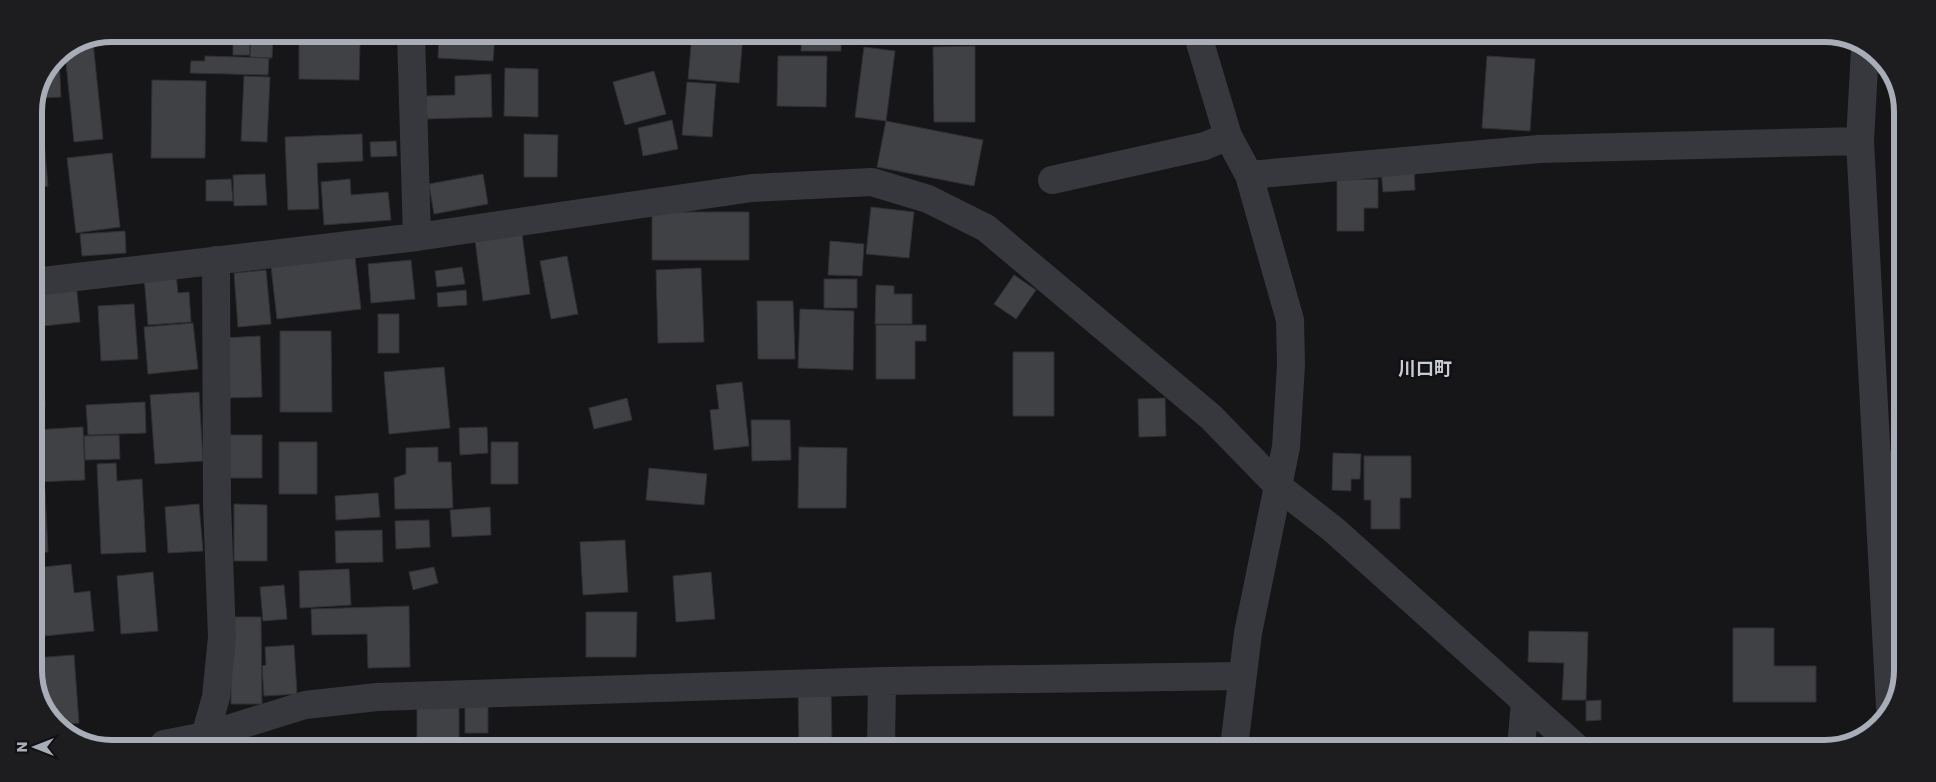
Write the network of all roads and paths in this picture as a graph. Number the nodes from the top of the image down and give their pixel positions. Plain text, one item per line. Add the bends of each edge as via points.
1 (411, 42) edge
2 (1200, 42) edge
3 (1865, 56) edge
4 (1228, 136) junction
5 (1860, 141) junction
6 (1249, 175) junction
7 (1052, 180) dead end
8 (417, 237) junction
9 (216, 260) junction
10 (42, 281) edge
11 (1279, 487) junction
12 (1241, 676) junction
13 (882, 681) junction
14 (1889, 693) edge
15 (1526, 702) junction
16 (205, 740) edge
17 (881, 740) edge
18 (1235, 740) edge
19 (1522, 740) edge
20 (1568, 740) edge

1 - 8 street
2 - 4 street
3 - 5 street
4 - 6 street
4 - 7 street via 1205,146
5 - 6 street via 1539,149
5 - 14 street
6 - 11 street via 1290,320 1286,447
8 - 9 street
8 - 11 street via 752,188 872,182 928,199 986,228 1211,417
9 - 10 street
9 - 16 street via 217,504 222,637 216,697
11 - 12 street via 1258,577
11 - 15 street via 1334,530
12 - 13 street
12 - 18 street
13 - 16 street via 378,697 305,705
13 - 17 street
15 - 19 street
15 - 20 street

